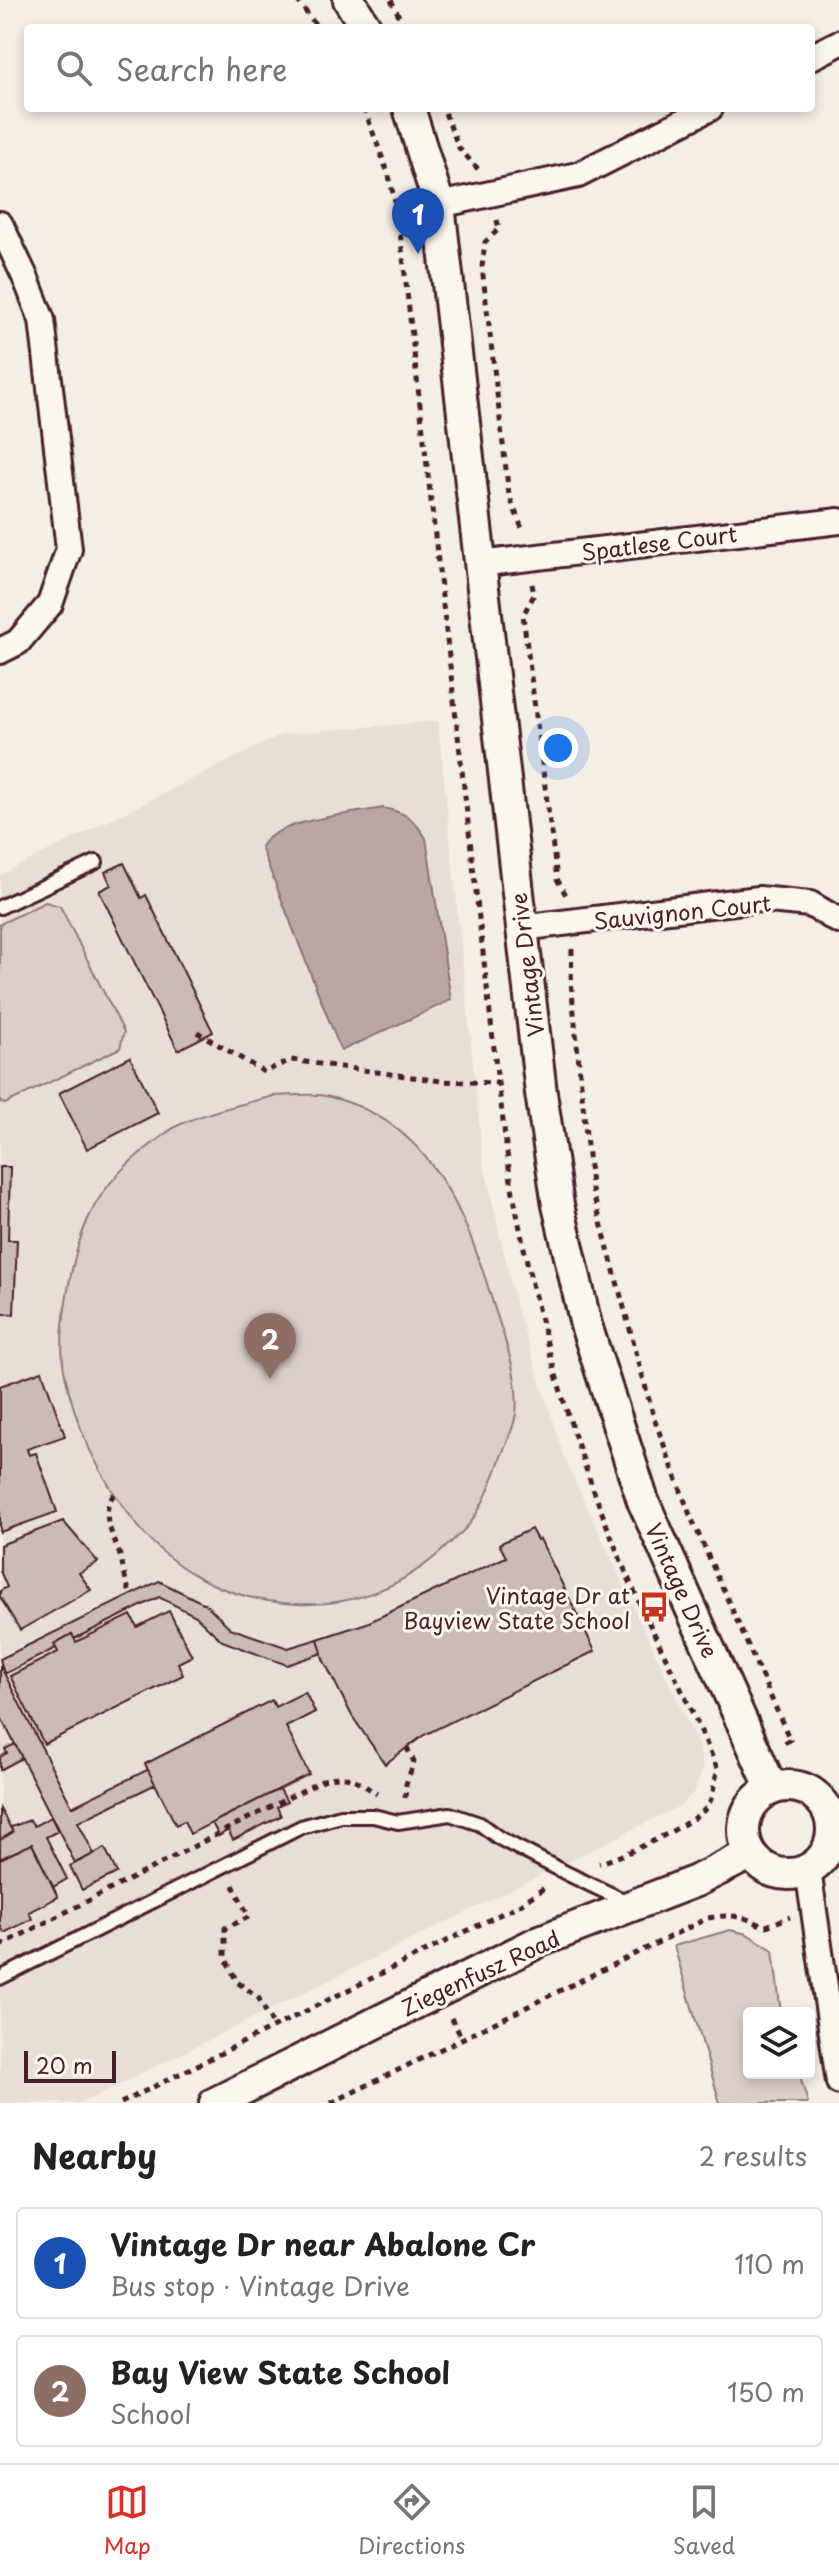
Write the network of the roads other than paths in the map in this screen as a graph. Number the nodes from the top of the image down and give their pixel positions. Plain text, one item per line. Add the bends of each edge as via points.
1 (349, 0) edge
2 (364, 24) edge
3 (839, 43) edge
4 (815, 55) edge
5 (410, 112) edge
6 (702, 112) edge
7 (439, 205) junction
8 (0, 224) edge
9 (839, 521) edge
10 (479, 564) junction
11 (0, 651) edge
12 (96, 862) dead end
13 (0, 907) edge
14 (839, 921) edge
15 (521, 928) junction
16 (772, 1789) junction
17 (834, 1810) edge
18 (750, 1854) junction
19 (808, 1870) junction
20 (633, 1905) junction
21 (0, 1978) edge
22 (839, 2070) edge
23 (839, 2082) edge
24 (215, 2103) edge

1 - 2 street
3 - 4 street
5 - 7 street, Vintage Drive
6 - 7 street via 578,175
7 - 10 street, Vintage Drive
8 - 11 street via 42,320 69,549 50,604 18,642
9 - 10 street, Spatlese Court
10 - 15 street, Vintage Drive
12 - 13 lane
14 - 15 street, Sauvignon Court via 810,904 759,899
15 - 16 street, Vintage Drive via 558,1205 586,1325 643,1501
16 - 17 street via 787,1785 808,1790
16 - 18 street via 753,1803 745,1818
17 - 19 street via 831,1843 824,1858
18 - 19 street via 779,1874
18 - 20 street, Ziegenfusz Road
19 - 22 street
20 - 21 lane via 480,1824 450,1814 398,1822 341,1816 301,1827
20 - 24 street, Ziegenfusz Road via 540,1941
22 - 23 street

